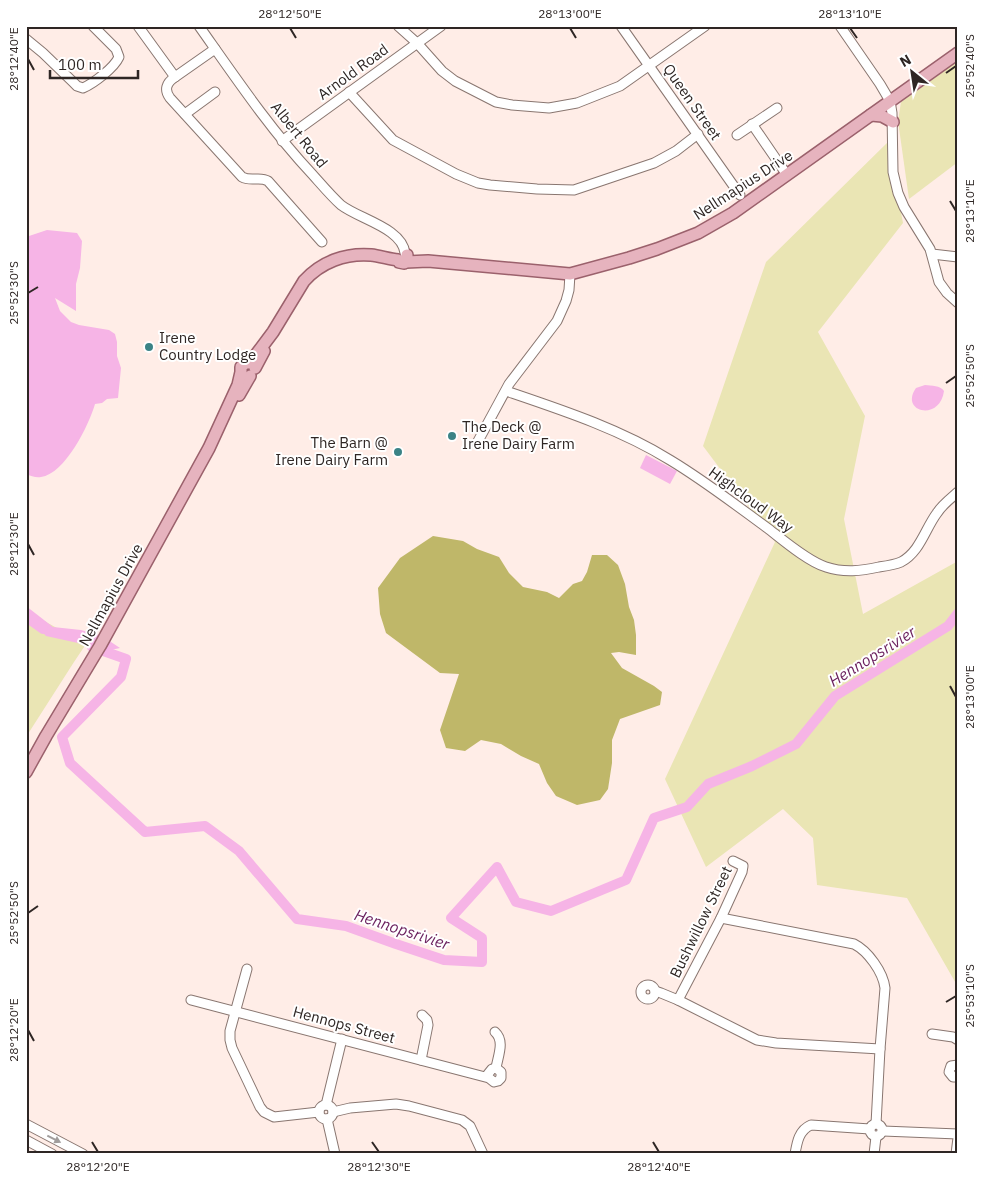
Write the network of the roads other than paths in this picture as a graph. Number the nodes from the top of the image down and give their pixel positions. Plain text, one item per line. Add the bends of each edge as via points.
1 (93, 26) edge
2 (138, 26) edge
3 (199, 26) edge
4 (398, 26) edge
5 (441, 26) edge
6 (621, 26) edge
7 (705, 26) edge
8 (844, 28) edge
9 (26, 39) edge
10 (418, 43) junction
11 (215, 49) junction
12 (958, 53) edge
13 (649, 66) junction
14 (175, 77) junction
15 (215, 92) dead end
16 (349, 92) junction
17 (890, 101) junction
18 (777, 108) dead end
19 (185, 114) junction
20 (871, 115) junction
21 (893, 122) junction
22 (752, 124) junction
23 (698, 134) junction
24 (737, 135) dead end
25 (282, 141) junction
26 (787, 175) junction
27 (740, 195) dead end
28 (322, 242) dead end
29 (932, 254) junction
30 (402, 256) junction
31 (958, 257) edge
32 (570, 274) junction
33 (958, 303) edge
34 (506, 391) junction
35 (477, 443) dead end
36 (958, 492) edge
37 (26, 772) edge
38 (733, 861) dead end
39 (722, 918) junction
40 (247, 969) dead end
41 (655, 991) dead end
42 (191, 1000) dead end
43 (678, 1000) junction
44 (236, 1012) junction
45 (422, 1016) dead end
46 (495, 1032) dead end
47 (932, 1034) dead end
48 (342, 1039) junction
49 (958, 1040) edge
50 (880, 1048) junction
51 (420, 1060) junction
52 (958, 1064) edge
53 (958, 1077) edge
54 (326, 1105) junction
55 (319, 1112) junction
56 (330, 1115) junction
57 (26, 1124) edge
58 (876, 1130) junction
59 (958, 1136) edge
60 (26, 1140) edge
61 (52, 1154) edge
62 (83, 1154) edge
63 (335, 1154) edge
64 (483, 1154) edge
65 (794, 1154) edge
66 (874, 1154) edge
67 (956, 1154) edge

1 - 9 street via 116,49 119,57 83,88
2 - 14 street
3 - 11 street, Albert Road
4 - 10 street
5 - 10 street, Arnold Road
6 - 13 street, Queen Street
7 - 13 street
8 - 17 street
10 - 13 street via 442,72 455,81 496,102 520,106 549,108 577,103 620,86
10 - 16 street, Arnold Road
11 - 14 street
11 - 25 street, Albert Road
12 - 17 main road, Nellmapius Drive
13 - 23 street, Queen Street
14 - 19 street via 167,85 166,92
15 - 19 street
16 - 23 street via 393,140 456,174 490,185 574,190 654,163
16 - 25 street, Arnold Road
17 - 20 main road, Nellmapius Drive
17 - 21 street
18 - 22 street
19 - 28 street via 242,177 268,181
20 - 21 main road
20 - 26 main road, Nellmapius Drive
21 - 29 street via 893,172 898,193
22 - 24 street
22 - 26 street
23 - 27 street, Queen Street
25 - 30 street, Albert Road via 340,204 399,238
26 - 32 main road, Nellmapius Drive via 726,217 692,235 629,258
29 - 31 street
29 - 33 street via 939,282
30 - 32 main road, Nellmapius Drive
30 - 37 main road, Nellmapius Drive via 349,256 314,270 304,281 256,354 227,418 108,633
32 - 34 street via 566,301 557,321
34 - 35 street
34 - 36 street, Highcloud Way via 639,442 718,491 798,551 826,567 857,571 901,561 922,539 938,511
38 - 39 street, Bushwillow Street via 743,866 742,872
39 - 43 street, Bushwillow Street
39 - 50 street via 842,941 864,950 885,984
40 - 44 street
41 - 43 street
42 - 44 street, Hennops Street
43 - 50 street via 757,1040
44 - 48 street, Hennops Street
44 - 55 street via 230,1031 231,1044 266,1114 274,1117
45 - 51 street via 428,1024
46 - 51 street, Hennops Street via 501,1041 496,1068 490,1070 489,1078
47 - 49 street
48 - 51 street, Hennops Street
48 - 54 street
50 - 58 street
52 - 53 street via 949,1072
54 - 55 street
54 - 56 street via 331,1107
55 - 56 street via 322,1117
56 - 63 street
56 - 64 street via 350,1108 409,1106 462,1120 470,1126
57 -> 62 street
58 - 59 street
58 - 65 street via 811,1125 800,1134
58 - 66 street
59 - 67 street
60 - 61 street

